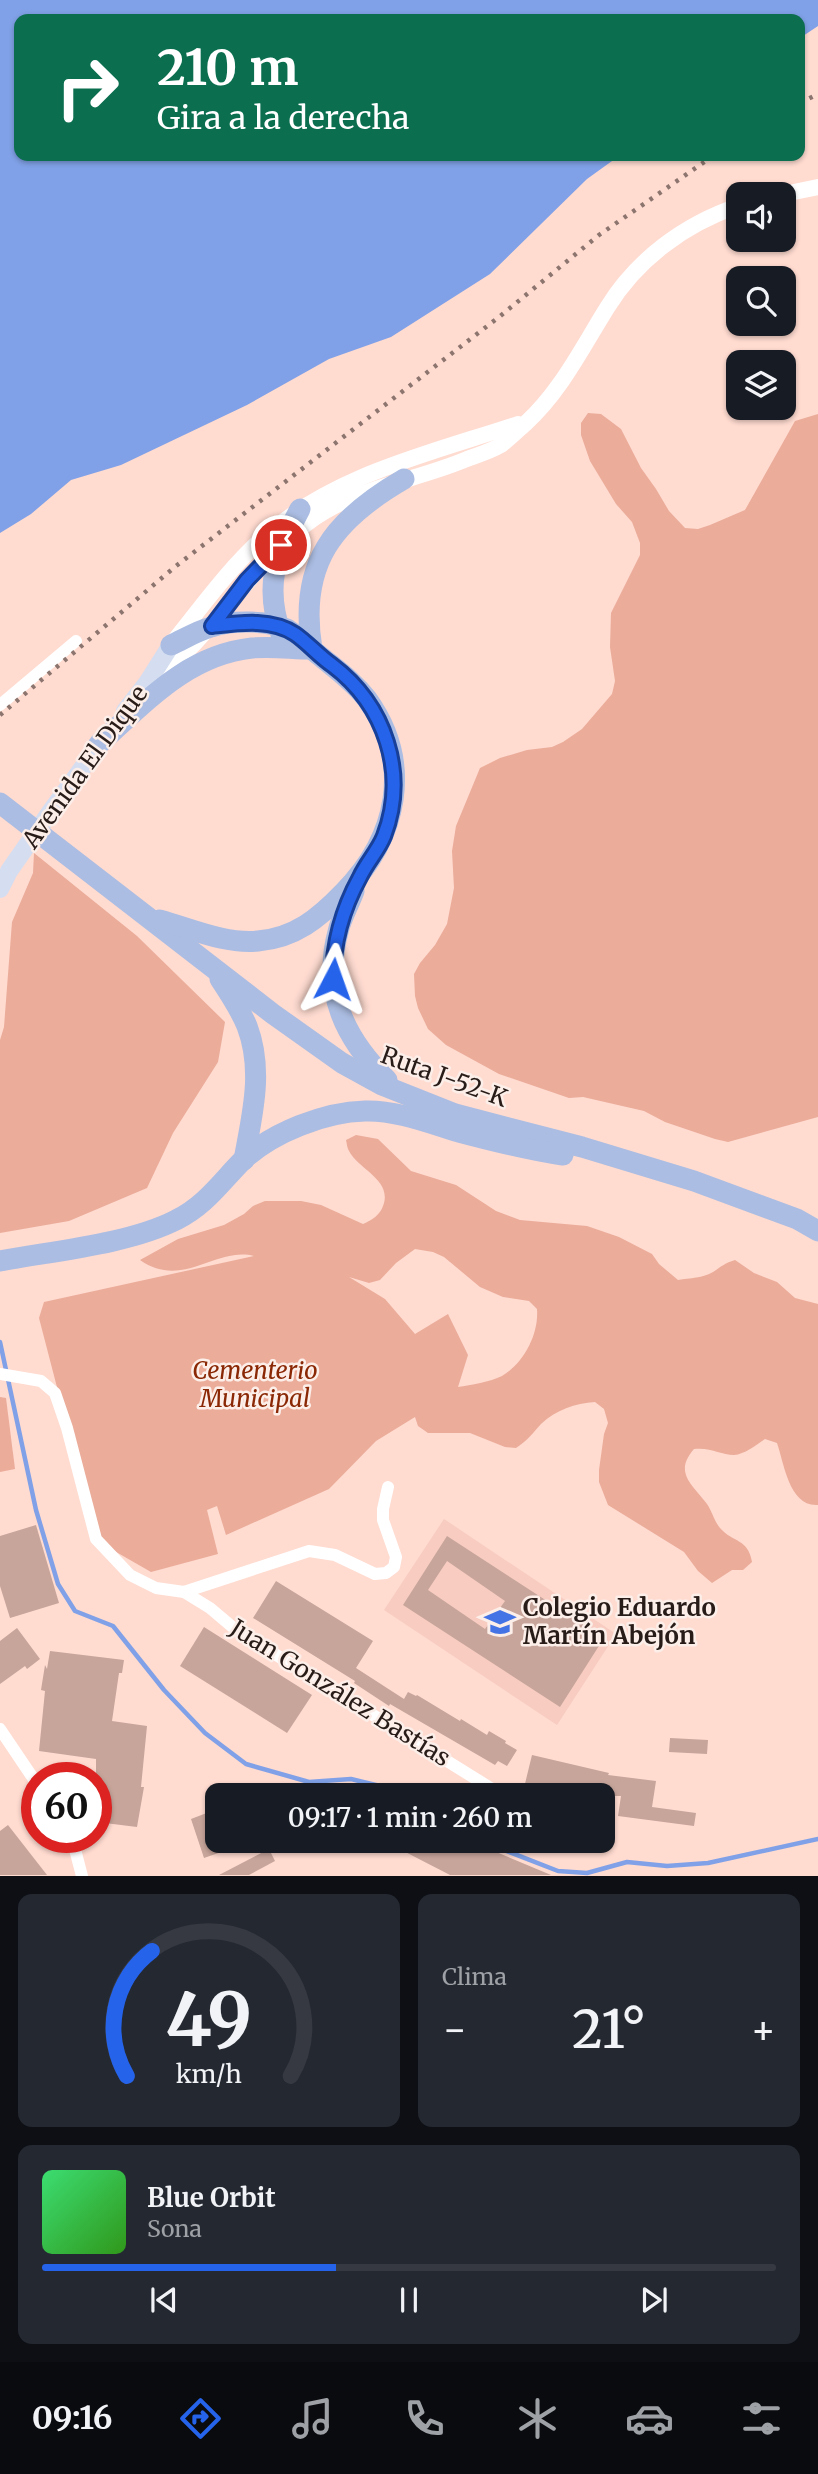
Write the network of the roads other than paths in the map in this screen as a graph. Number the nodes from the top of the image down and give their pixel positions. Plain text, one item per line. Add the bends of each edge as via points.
1 (818, 187) edge
2 (796, 192) edge
3 (726, 211) edge
4 (527, 422) junction
5 (404, 479) junction
6 (300, 509) junction
7 (281, 545) junction
8 (278, 625) junction
9 (212, 626) junction
10 (76, 641) dead end
11 (171, 645) junction
12 (288, 649) junction
13 (312, 649) junction
14 (147, 683) junction
15 (0, 705) edge
16 (99, 744) junction
17 (0, 803) edge
18 (359, 877) junction
19 (0, 889) edge
20 (145, 915) junction
21 (214, 968) junction
22 (401, 1094) junction
23 (244, 1160) junction
24 (645, 1166) junction
25 (818, 1231) edge
26 (0, 1261) edge
27 (0, 1374) edge
28 (388, 1487) dead end
29 (184, 1592) junction
30 (0, 1729) edge
31 (22, 1762) edge
32 (482, 1783) edge
33 (76, 1853) edge
34 (82, 1875) edge

1 - 2 street
3 - 4 street via 692,226 636,270 608,305 571,368
4 - 5 street via 499,446
4 - 6 street via 370,473
5 - 7 street via 332,506
5 - 13 main road via 361,506 327,546 310,596
6 - 7 main road
6 - 11 street via 233,568
7 - 8 main road via 273,579
7 - 9 street
8 - 9 main road
8 - 12 main road
8 - 13 main road
9 - 11 main road
9 - 14 street
10 - 15 street
11 - 14 main road, Avenida El Dique
12 - 13 main road
12 - 16 main road via 236,651 187,668
13 - 18 main road via 368,700 390,750 394,785 389,819 377,852
14 - 16 main road, Avenida El Dique
16 - 19 main road, Avenida El Dique
17 - 20 main road, Ruta J-52-K
18 - 20 main road via 319,918 274,939 228,940
18 - 22 main road via 338,932 335,994 356,1045
20 - 21 main road, Ruta J-52-K
21 - 22 main road, Ruta J-52-K via 342,1063
21 - 23 main road via 243,1018 256,1059 256,1095
22 - 24 main road, Ruta J-52-K via 455,1114
23 - 24 main road via 306,1125 367,1111 549,1153
23 - 26 main road via 214,1194 175,1221 127,1237
24 - 25 main road, Ruta J-52-K via 763,1206
27 - 29 street, Juan González Bastías via 41,1381 55,1393 102,1547 130,1575 156,1588
28 - 29 street, Juan González Bastías via 383,1520 396,1558 386,1573 375,1574 335,1555 309,1551
29 - 32 street, Juan González Bastías via 236,1630
30 - 31 street
33 - 34 street

